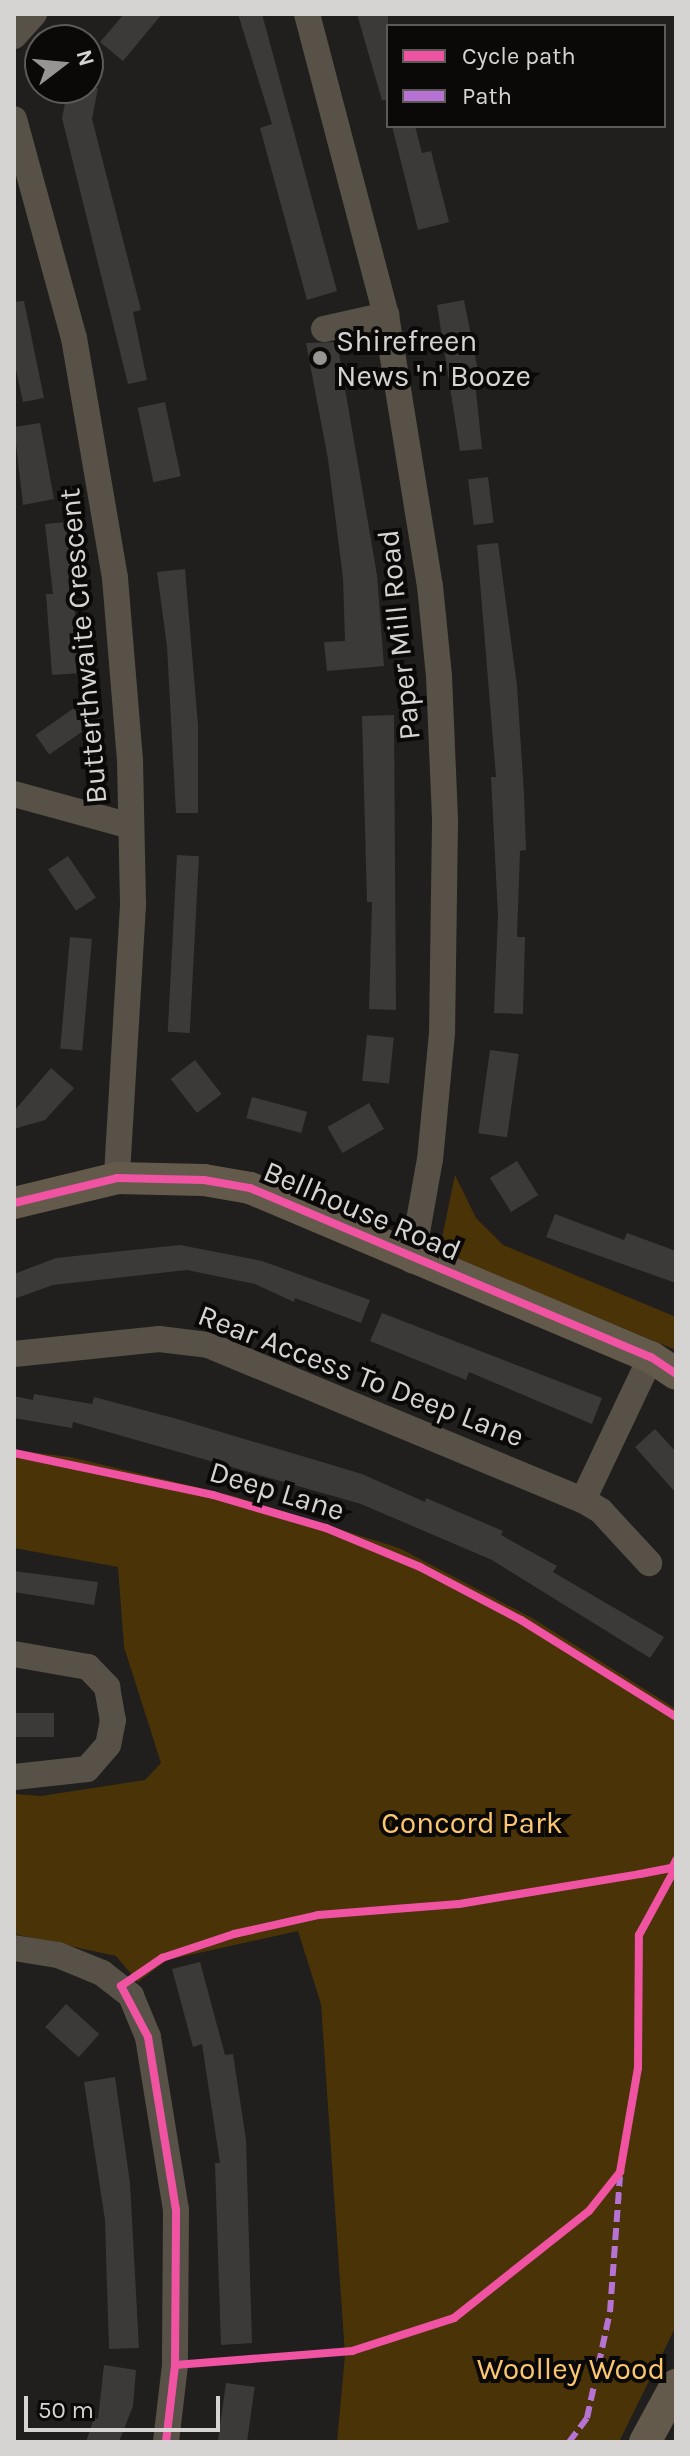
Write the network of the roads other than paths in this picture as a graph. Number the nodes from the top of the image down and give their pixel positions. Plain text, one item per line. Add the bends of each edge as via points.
1 (34, 14) edge
2 (307, 14) edge
3 (14, 36) edge
4 (14, 119) edge
5 (386, 315) junction
6 (324, 329) dead end
7 (14, 794) edge
8 (131, 826) junction
9 (117, 1178) junction
10 (14, 1203) edge
11 (412, 1260) junction
12 (14, 1354) edge
13 (663, 1366) edge
14 (583, 1500) junction
15 (649, 1563) dead end
16 (14, 1654) edge
17 (14, 1777) edge
18 (14, 1948) edge
19 (676, 2385) edge
20 (166, 2442) edge
21 (645, 2442) edge

1 - 3 street
2 - 5 street, Paper Mill Road
4 - 8 street, Butterthwaite Crescent via 61,283 104,495 123,667
5 - 6 street
5 - 11 street, Paper Mill Road via 430,586 445,822 442,1033 430,1159
7 - 8 street
8 - 9 street, Butterthwaite Crescent via 133,905
9 - 10 main road, Bellhouse Road
9 - 11 main road, Bellhouse Road via 204,1180 250,1188
11 - 13 main road, Bellhouse Road
12 - 14 street, Rear Access To Deep Lane via 159,1339 208,1345
13 - 14 street
14 - 15 street, Rear Access To Deep Lane via 601,1511
16 - 17 street via 78,1662 97,1673 112,1705 108,1745 87,1769
18 - 20 street via 58,1955 102,1973 131,1996 148,2037 176,2210 175,2365
19 - 21 main road

